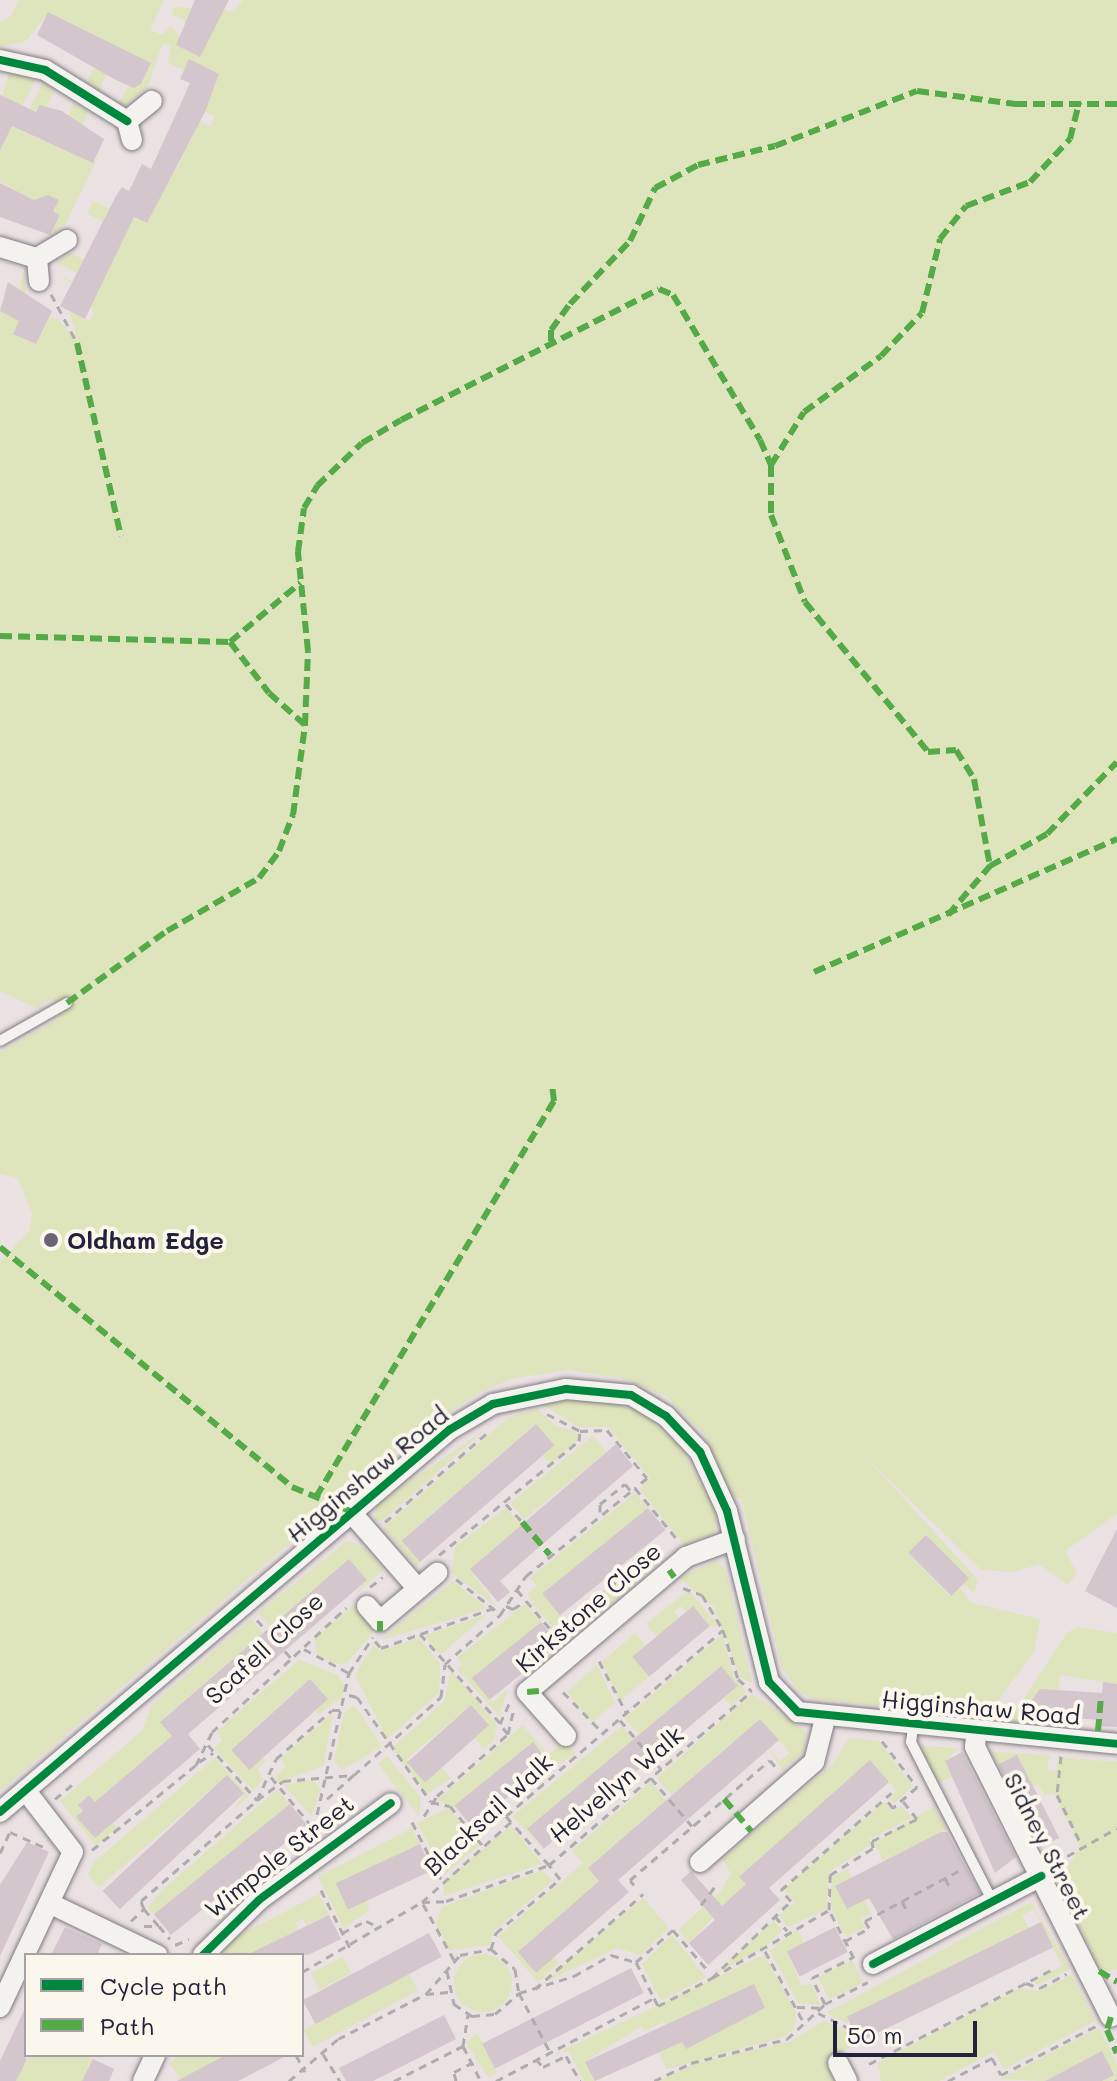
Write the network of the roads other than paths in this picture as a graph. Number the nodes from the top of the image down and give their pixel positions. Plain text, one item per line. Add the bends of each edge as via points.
1 (0, 60) edge
2 (152, 101) dead end
3 (67, 240) dead end
4 (0, 247) edge
5 (37, 258) junction
6 (43, 284) road end
7 (67, 1003) dead end
8 (0, 1041) edge
9 (350, 1511) junction
10 (735, 1539) junction
11 (438, 1572) road end
12 (418, 1589) junction
13 (359, 1603) road end
14 (825, 1719) junction
15 (913, 1728) junction
16 (976, 1734) junction
17 (566, 1736) dead end
18 (1117, 1744) edge
19 (26, 1791) junction
20 (391, 1803) dead end
21 (0, 1812) edge
22 (700, 1862) dead end
23 (1041, 1876) junction
24 (993, 1902) junction
25 (51, 1904) junction
26 (27, 1953) edge
27 (153, 1953) edge
28 (205, 1953) edge
29 (24, 1959) edge
30 (871, 1975) road end
31 (1117, 1981) edge
32 (1098, 1991) junction
33 (0, 2007) edge
34 (1107, 2020) road end
35 (154, 2057) edge
36 (143, 2081) edge

1 - 2 street via 45,70 130,131
3 - 5 street
4 - 5 street
5 - 6 street
7 - 8 lane
9 - 10 street, Higginshaw Road via 449,1430 493,1404 584,1388 631,1395 685,1433 713,1475
9 - 12 street
9 - 19 street, Higginshaw Road
10 - 14 street, Higginshaw Road via 760,1687 798,1712
10 - 17 street, Kirkstone Close via 686,1557 527,1692
11 - 12 street
12 - 13 street via 380,1621
14 - 15 street, Higginshaw Road
14 - 22 street via 818,1757
15 - 16 street, Higginshaw Road
15 - 24 lane via 911,1742
16 - 18 street, Higginshaw Road
16 - 23 street, Sidney Street via 975,1747
19 - 21 street, Higginshaw Road
19 - 25 street via 73,1852
20 - 28 street, Wimpole Street via 260,1899
23 - 24 street
23 - 32 street, Sidney Street
24 - 30 street
25 - 26 street
25 - 27 street
29 - 33 street
31 - 32 street
32 - 34 street, Sidney Street
35 - 36 street

